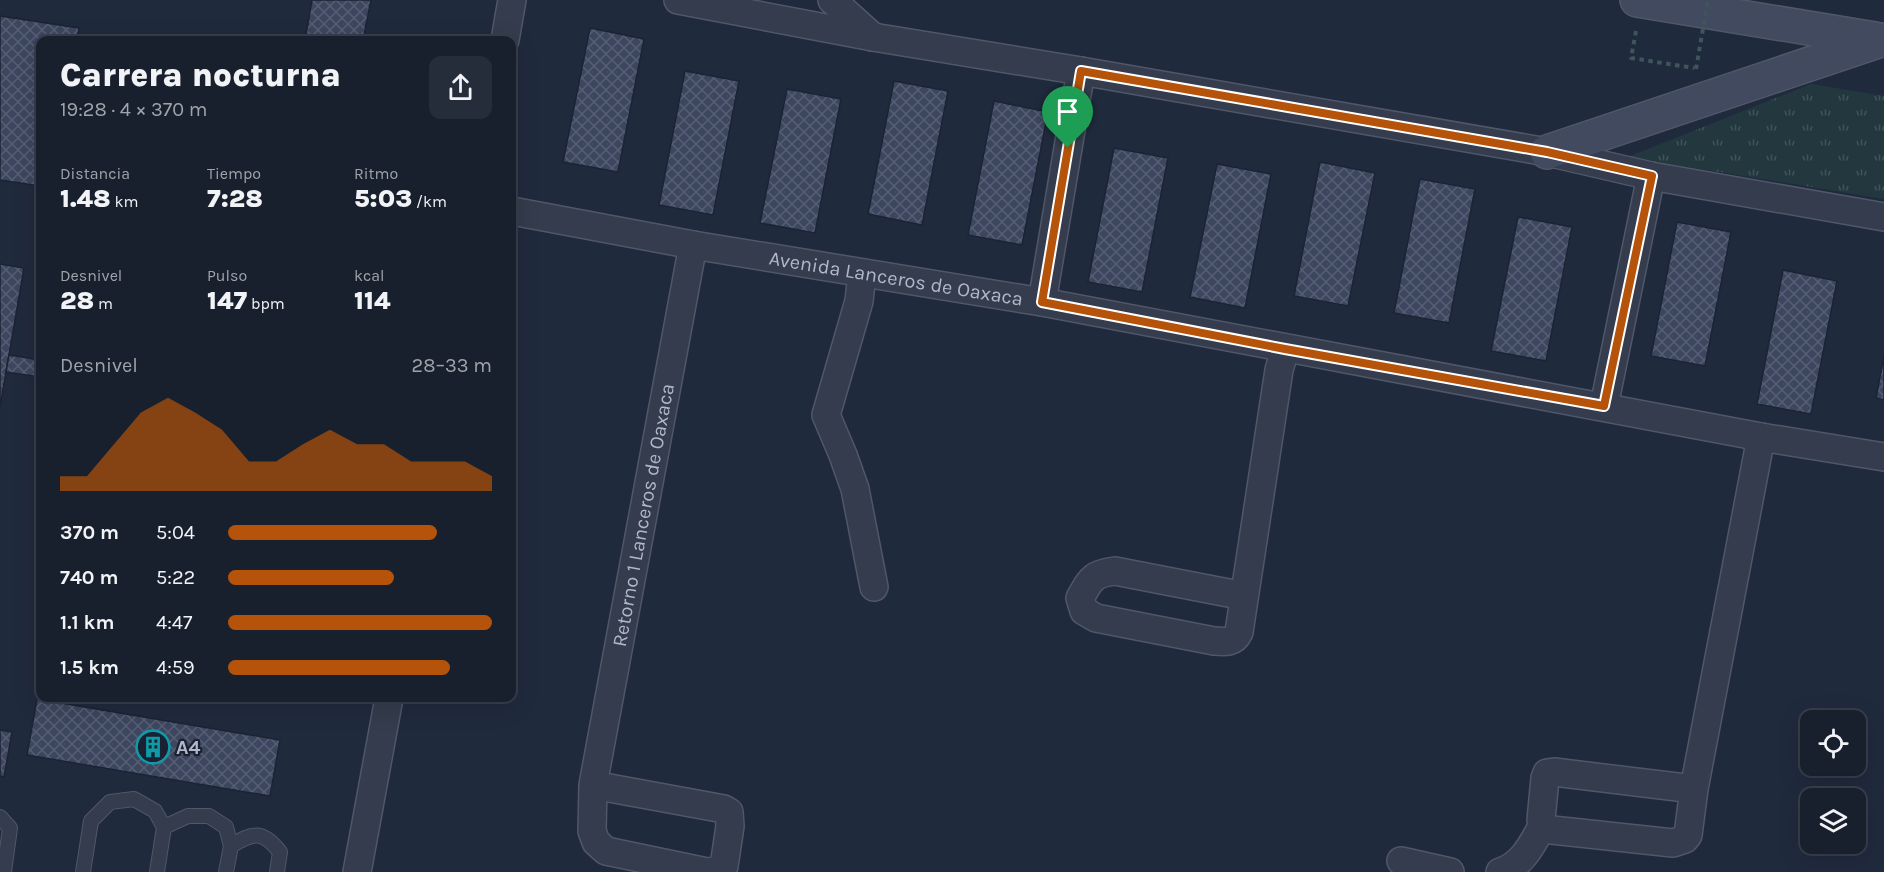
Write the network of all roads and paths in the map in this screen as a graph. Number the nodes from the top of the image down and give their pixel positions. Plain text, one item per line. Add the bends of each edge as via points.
1 (512, 0) edge
2 (678, 0) edge
3 (832, 0) edge
4 (1637, 0) edge
5 (1708, 0) edge
6 (506, 36) edge
7 (873, 37) junction
8 (1882, 40) edge
9 (1631, 58) dead end
10 (1081, 71) junction
11 (1547, 152) junction
12 (1652, 176) junction
13 (516, 212) edge
14 (1884, 217) edge
15 (693, 244) junction
16 (862, 274) junction
17 (1042, 302) junction
18 (1285, 349) junction
19 (1604, 406) junction
20 (1761, 437) junction
21 (1884, 457) edge
22 (873, 587) dead end
23 (1244, 597) junction
24 (388, 702) edge
25 (593, 785) junction
26 (1694, 789) junction
27 (0, 817) edge
28 (1543, 825) junction
29 (164, 827) junction
30 (231, 846) junction
31 (1401, 861) dead end
32 (4, 872) edge
33 (83, 872) edge
34 (157, 872) edge
35 (226, 872) edge
36 (278, 872) edge
37 (357, 872) edge
38 (1450, 872) edge
39 (1500, 872) edge

1 - 6 street
2 - 7 street
3 - 7 street
4 - 8 main road
5 - 9 path, bridge via 1696,69
7 - 10 street
8 - 11 main road
10 - 11 street
10 - 17 street
11 - 12 street
12 - 14 street
12 - 19 street
13 - 15 street, Avenida Lanceros de Oaxaca
15 - 16 street, Avenida Lanceros de Oaxaca
15 - 25 street, Retorno 1 Lanceros de Oaxaca
16 - 17 street, Avenida Lanceros de Oaxaca
16 - 22 street via 859,301 826,415 855,489
17 - 18 street, Avenida Lanceros de Oaxaca
18 - 19 street, Avenida Lanceros de Oaxaca
18 - 23 street
19 - 20 street, Avenida Lanceros de Oaxaca
20 - 21 street, Avenida Lanceros de Oaxaca
20 - 26 street
23 - 23 street via 1239,632 1231,641 1223,642 1096,618 1084,611 1080,598 1096,575 1115,571
24 - 37 street
25 - 25 street, Retorno 1 Lanceros de Oaxaca via 592,831 596,842 606,851 707,872 722,870 729,812
26 - 28 street via 1690,830 1673,843 1552,830
26 - 28 street via 1561,771 1547,773 1540,814
27 - 32 lane via 10,828
28 - 39 street via 1526,855 1511,869
29 - 30 lane via 188,816 209,816 226,827
29 - 33 lane via 155,811 134,798 110,801 91,821
29 - 34 lane
30 - 35 lane
30 - 36 lane via 245,837 271,839 280,852
31 - 38 street

